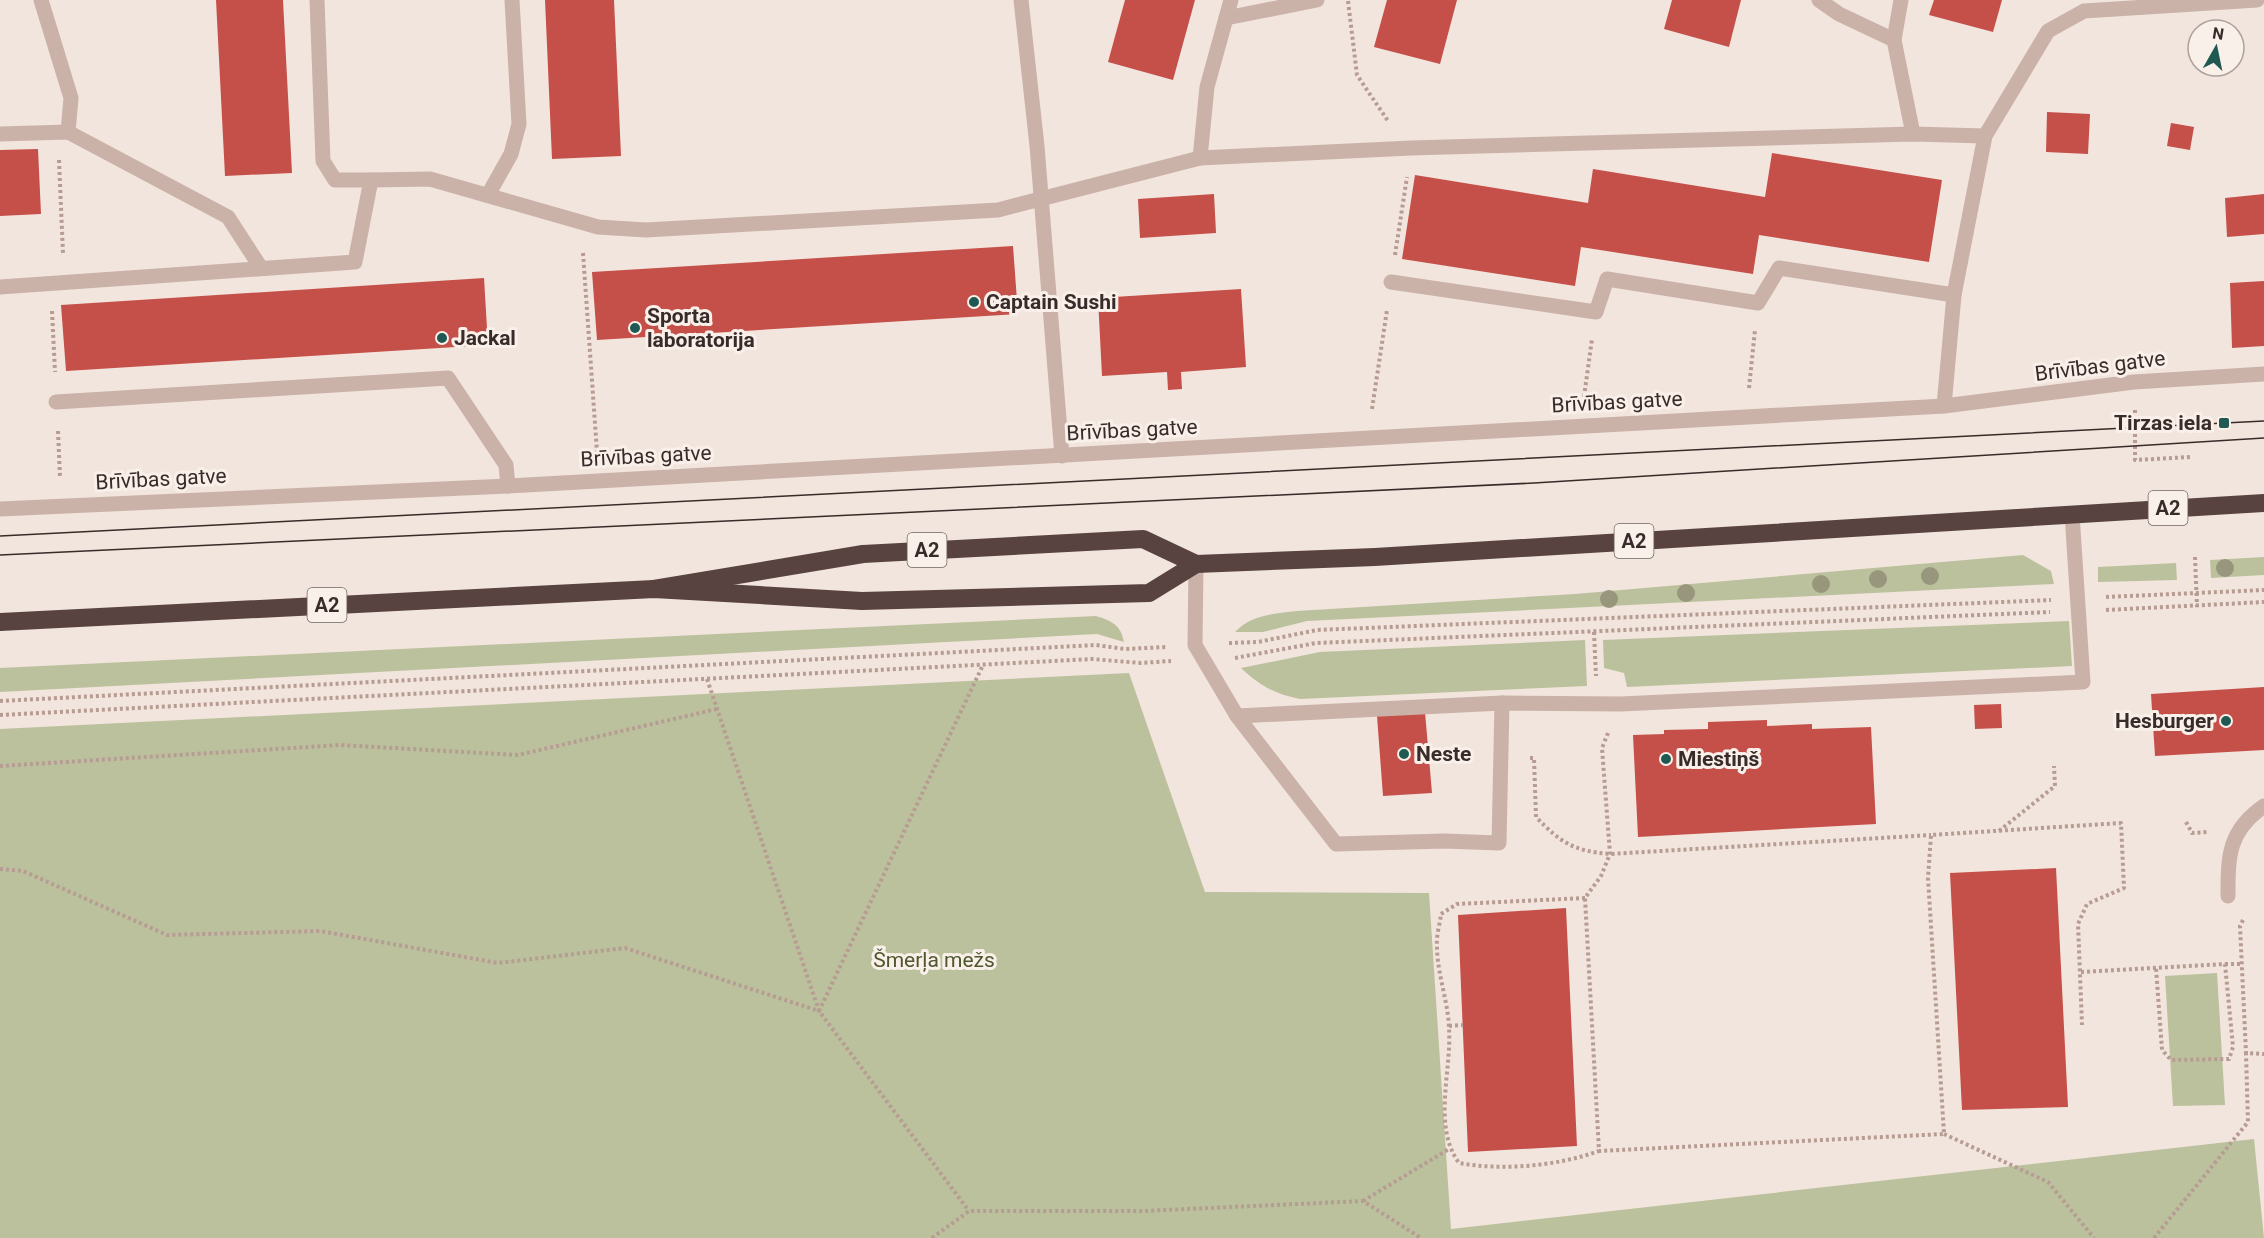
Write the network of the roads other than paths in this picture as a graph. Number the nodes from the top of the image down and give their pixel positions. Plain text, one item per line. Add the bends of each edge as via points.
1 (41, 0) edge
2 (317, 0) edge
3 (512, 0) edge
4 (1021, 0) edge
5 (1231, 0) edge
6 (1317, 0) edge
7 (1819, 0) edge
8 (1901, 0) edge
9 (2258, 0) edge
10 (1226, 18) junction
11 (1894, 40) junction
12 (63, 132) junction
13 (0, 134) edge
14 (1913, 134) junction
15 (1985, 136) junction
16 (1200, 158) junction
17 (371, 180) junction
18 (488, 195) junction
19 (1041, 199) junction
20 (261, 268) junction
21 (1391, 282) road end
22 (0, 287) edge
23 (1954, 295) junction
24 (2264, 374) edge
25 (56, 402) dead end
26 (1944, 406) junction
27 (1062, 456) junction
28 (508, 486) junction
29 (2264, 503) edge
30 (0, 509) edge
31 (2072, 514) junction
32 (1196, 564) junction
33 (654, 589) junction
34 (0, 622) edge
35 (1502, 703) junction
36 (1237, 716) junction
37 (2264, 806) edge
38 (2228, 896) dead end

1 - 12 street via 71,98
2 - 17 street via 323,161 335,180
3 - 18 street via 519,124 511,154
4 - 19 street
5 - 10 street
6 - 10 street
7 - 11 street
8 - 11 street
9 - 15 street via 2084,11 2048,32
10 - 16 street via 1207,87
11 - 14 street
12 - 13 street
12 - 20 street via 228,217
14 - 15 street
14 - 16 street
15 - 23 street
16 - 19 street
17 - 18 street via 430,179
17 - 20 street via 355,262
18 - 19 street via 598,227 646,230 998,210
19 - 27 street
20 - 22 street
21 - 23 street via 1596,312 1607,279 1758,303 1779,267
23 - 26 street
24 - 26 street, Brīvības gatve via 2134,382
25 - 28 street via 448,378 506,465
26 - 27 street, Brīvības gatve
27 - 28 street, Brīvības gatve
28 - 30 street, Brīvības gatve
29 - 31 highway, A2
31 - 32 highway, A2 via 1375,557
31 - 35 street via 2083,682 1620,704
32 - 33 highway, A2 via 1149,593 862,601
32 - 33 highway, A2 via 1143,539 863,554
32 - 36 street via 1195,645
33 - 34 highway, A2
35 - 36 street
35 - 36 street via 1499,843 1336,844
37 - 38 street via 2238,830 2228,853

